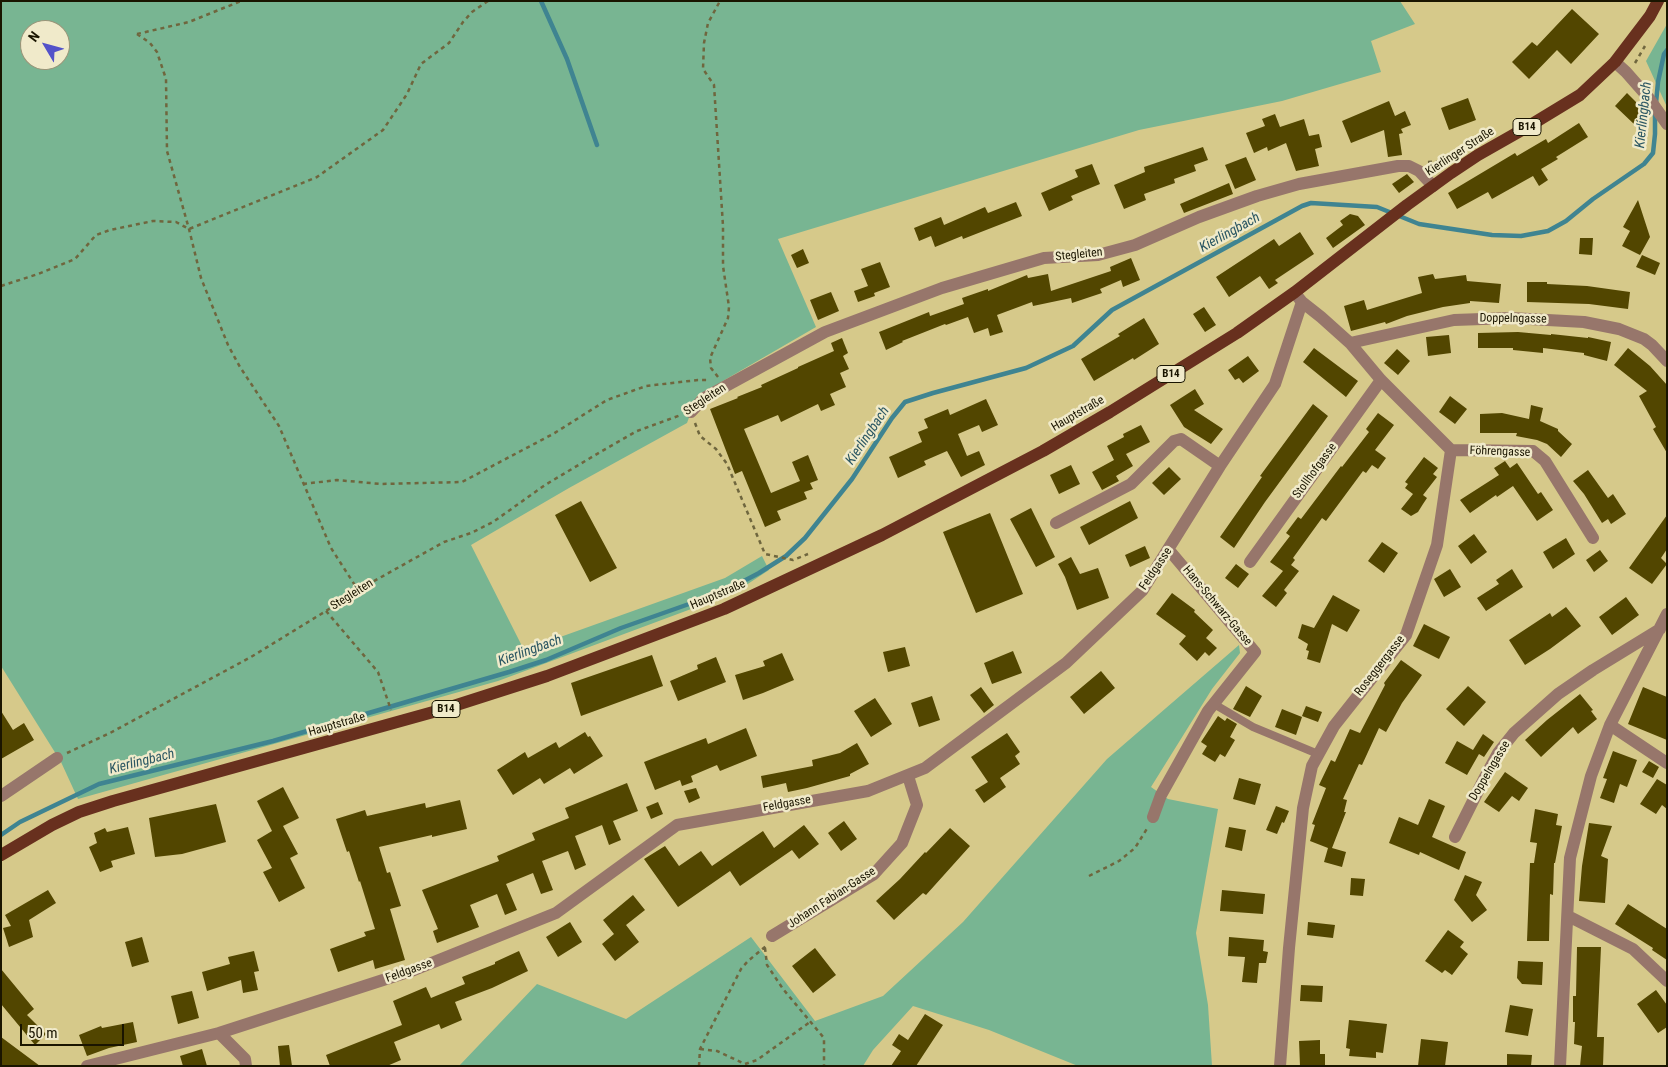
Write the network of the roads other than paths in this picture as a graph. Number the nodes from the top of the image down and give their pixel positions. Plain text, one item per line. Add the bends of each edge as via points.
1 (1658, 1) edge
2 (1615, 62) junction
3 (1664, 120) edge
4 (1433, 186) junction
5 (1383, 224) joint
6 (1299, 297) junction
7 (1350, 343) junction
8 (1667, 361) edge
9 (1380, 380) junction
10 (691, 412) road end
11 (1451, 450) junction
12 (1220, 466) junction
13 (1056, 523) dead end
14 (1593, 538) dead end
15 (1169, 550) junction
16 (1250, 562) dead end
17 (1667, 614) edge
18 (1663, 627) edge
19 (1214, 704) junction
20 (1610, 725) junction
21 (1318, 754) junction
22 (57, 758) road end
23 (1667, 763) edge
24 (908, 776) junction
25 (1, 796) edge
26 (1153, 817) road end
27 (1456, 837) dead end
28 (1, 855) edge
29 (1568, 916) junction
30 (772, 936) road end
31 (1667, 981) edge
32 (219, 1033) junction
33 (87, 1066) edge
34 (246, 1066) edge
35 (1280, 1066) edge
36 (1560, 1066) edge

1 - 2 main road, Kierlinger Straße / B14
2 - 3 street via 1648,97
2 - 4 main road, Kierlinger Straße / B14 via 1580,95 1478,155
4 - 5 main road, Kierlinger Straße / B14
4 - 10 street, Stegleiten via 1409,166 1299,184 1199,217 1135,245 1098,255 1044,258 942,288 825,332 704,398
5 - 6 main road, Hauptstraße / B14
6 - 7 street
6 - 12 street, Feldgasse via 1275,384
6 - 28 main road, Hauptstraße / B14 via 1043,451 882,535 724,609 484,697 79,812
7 - 8 street, Doppelngasse via 1454,320 1520,318 1584,322 1619,329 1644,339
7 - 9 street
9 - 11 street
9 - 16 street, Stollhofgasse
11 - 14 street, Föhrengasse via 1533,451 1546,461
11 - 21 street, Roseggergasse via 1437,545 1406,635 1334,726
12 - 13 street via 1181,439 1174,441 1131,484
12 - 15 street, Feldgasse
15 - 19 street, Hans-Schwarz-Gasse via 1256,652
15 - 24 street, Feldgasse via 1142,591 1066,663 925,768
17 - 18 street
18 - 20 street
18 - 27 street, Doppelngasse via 1558,694 1514,733 1484,776
19 - 21 lane via 1253,727
19 - 26 street, Hans-Schwarz-Gasse via 1161,795
20 - 23 street
20 - 29 street via 1591,776 1570,858
21 - 35 street, Roseggergasse via 1312,766 1304,808 1288,948
22 - 25 street
24 - 30 street, Johann Fabian-Gasse via 918,805 902,843 874,874
24 - 32 street, Feldgasse via 868,791 677,825 556,913 414,970
29 - 31 street via 1632,949
29 - 36 street
32 - 33 street, Feldgasse
32 - 34 street via 245,1059

